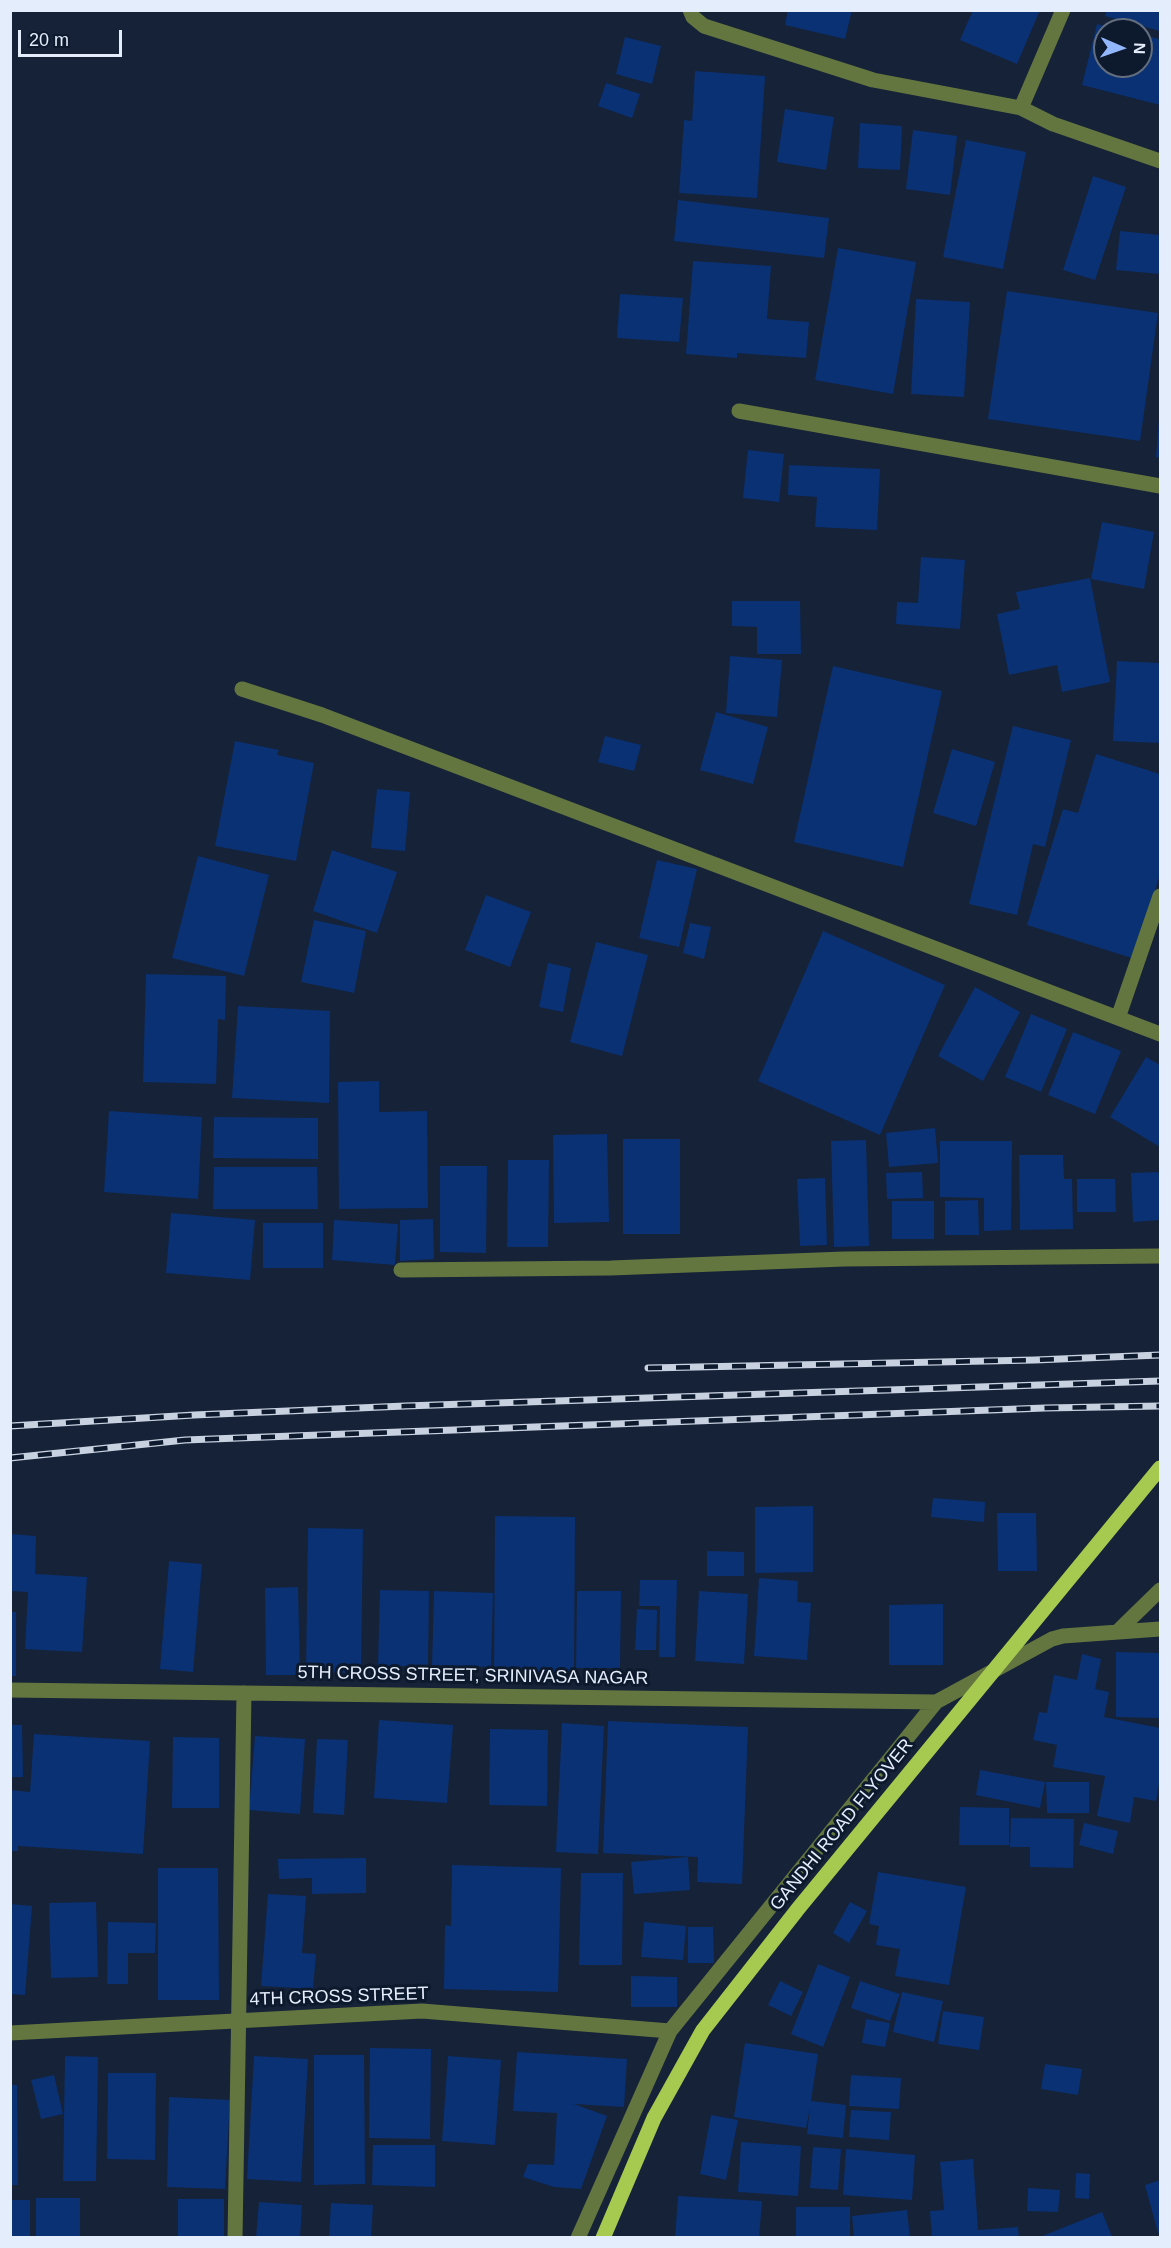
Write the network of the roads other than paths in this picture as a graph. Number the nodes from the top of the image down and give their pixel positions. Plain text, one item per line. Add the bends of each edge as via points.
1 (690, 10) edge
2 (1062, 10) edge
3 (1021, 108) junction
4 (1161, 161) edge
5 (739, 411) dead end
6 (1161, 486) edge
7 (242, 689) dead end
8 (1161, 896) edge
9 (1118, 1018) junction
10 (1161, 1034) edge
11 (1161, 1256) edge
12 (401, 1270) dead end
13 (1161, 1468) edge
14 (1161, 1590) edge
15 (1161, 1629) edge
16 (1117, 1632) junction
17 (10, 1690) edge
18 (244, 1693) junction
19 (936, 1702) junction
20 (238, 2021) junction
21 (670, 2031) junction
22 (10, 2033) edge
23 (235, 2238) edge
24 (578, 2238) edge
25 (603, 2238) edge

1 - 3 street via 704,26 873,80
2 - 3 street
3 - 4 street via 1053,124
5 - 6 street
7 - 9 street via 333,719
8 - 9 street
9 - 10 street
11 - 12 street via 844,1258 611,1268
13 - 25 main road, GANDHI ROAD FLYOVER, bridge via 703,2030 654,2118
14 - 16 street
15 - 16 street
16 - 19 street via 1052,1639
17 - 18 street, 5TH CROSS STREET, SRINIVASA NAGAR
18 - 19 street, 5TH CROSS STREET, SRINIVASA NAGAR
18 - 20 street
19 - 21 street
20 - 21 street, 4TH CROSS STREET via 422,2011
20 - 22 street, 4TH CROSS STREET
20 - 23 street
21 - 24 street

